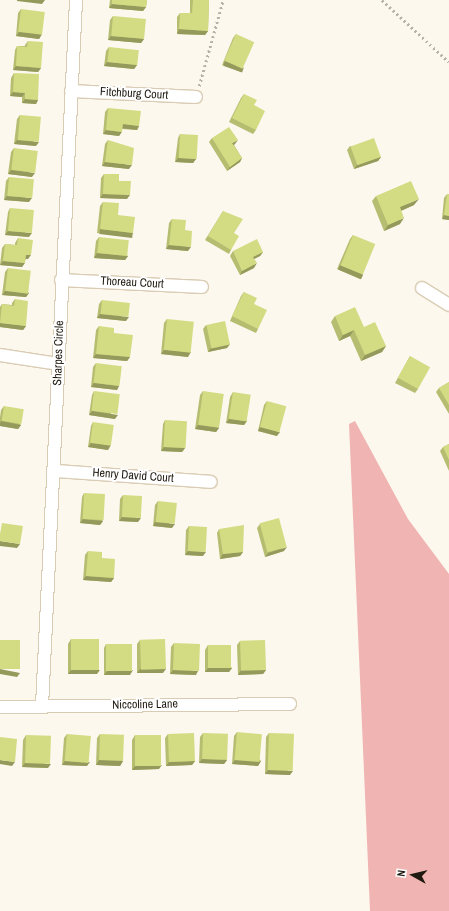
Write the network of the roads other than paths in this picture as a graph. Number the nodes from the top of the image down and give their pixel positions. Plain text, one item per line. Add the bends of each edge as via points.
1 (76, 0) edge
2 (71, 91) junction
3 (196, 97) dead end
4 (61, 280) junction
5 (202, 287) dead end
6 (422, 288) dead end
7 (449, 305) edge
8 (0, 355) edge
9 (58, 364) junction
10 (55, 471) junction
11 (211, 482) dead end
12 (290, 704) dead end
13 (42, 706) junction
14 (0, 707) edge

1 - 2 street, Sharpes Circle
2 - 3 street, Fitchburg Court
2 - 4 street, Sharpes Circle
4 - 5 street, Thoreau Court
4 - 9 street, Sharpes Circle
6 - 7 street
8 - 9 street
9 - 10 street, Sharpes Circle
10 - 11 street, Henry David Court
10 - 13 street, Sharpes Circle
12 - 13 street, Niccoline Lane
13 - 14 street, Niccoline Lane

